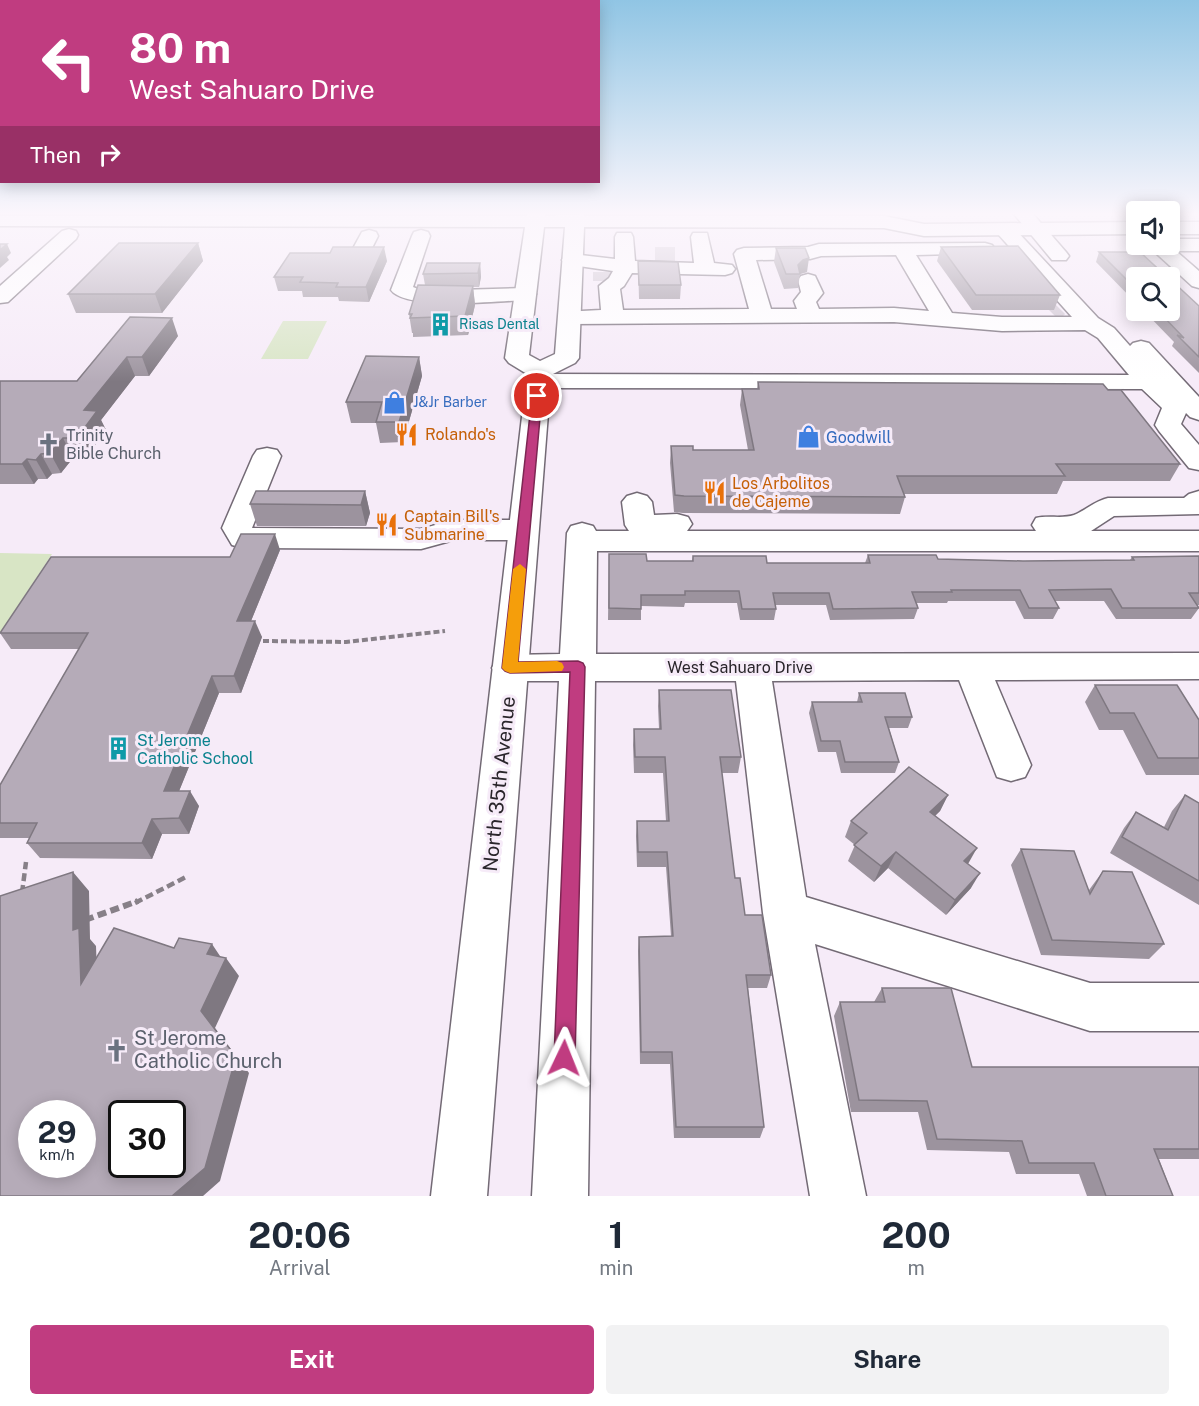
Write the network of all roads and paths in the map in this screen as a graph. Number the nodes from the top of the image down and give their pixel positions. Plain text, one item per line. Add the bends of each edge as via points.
1 (30, 270) edge
2 (409, 270) edge
3 (528, 270) edge
4 (572, 270) tunnel mouth
5 (585, 270) edge
6 (620, 270) tunnel mouth
7 (741, 270) edge
8 (748, 270) edge
9 (915, 270) edge
10 (1036, 270) edge
11 (1185, 270) edge
12 (750, 276) junction
13 (808, 280) edge
14 (1199, 282) edge
15 (607, 286) junction
16 (525, 294) junction
17 (0, 297) edge
18 (729, 301) junction
19 (1059, 305) junction
20 (570, 307) junction
21 (762, 316) junction
22 (811, 316) junction
23 (1099, 316) junction
24 (945, 320) junction
25 (1027, 324) junction
26 (539, 376) junction
27 (1149, 382) junction
28 (1199, 412) edge
29 (267, 456) dead end
30 (1199, 462) edge
31 (1199, 500) edge
32 (637, 502) dead end
33 (523, 530) junction
34 (1199, 542) edge
35 (445, 631) dead end
36 (263, 641) dead end
37 (971, 666) junction
38 (1199, 666) edge
39 (578, 667) junction
40 (510, 668) junction
41 (752, 668) junction
42 (1011, 765) dead end
43 (26, 862) edge
44 (186, 877) dead end
45 (22, 891) junction
46 (11, 895) edge
47 (23, 901) edge
48 (786, 913) junction
49 (80, 922) dead end
50 (1199, 1007) edge
51 (459, 1196) edge
52 (560, 1196) edge
53 (838, 1196) edge

1 - 17 main road
2 - 16 main road via 402,290 421,297
3 - 16 main road
4 - 20 main road
5 - 15 main road
6 - 15 main road via 618,282
7 - 12 main road
8 - 12 main road
9 - 24 main road
10 - 19 main road
11 - 14 main road
12 - 18 main road via 734,283
12 - 21 main road
13 - 22 main road via 812,293 805,301
15 - 18 main road
15 - 20 main road
16 - 26 main road via 517,358
18 - 21 main road
19 - 23 main road
19 - 25 main road
20 - 26 main road via 567,358
21 - 22 main road
22 - 24 main road via 894,315
23 - 25 main road
23 - 27 main road via 1106,333
23 - 28 main road
24 - 25 main road
26 - 27 main road
26 - 33 main road, North 35th Avenue
27 - 30 main road via 1175,406 1168,425
29 - 33 main road via 237,528 243,538 421,539 453,530
31 - 32 main road via 1192,507 1108,507 1079,525 640,525
33 - 40 main road, North 35th Avenue
34 - 39 main road via 582,537
35 - 36 path via 346,642
37 - 38 main road, West Sahuaro Drive
37 - 41 main road, West Sahuaro Drive
37 - 42 main road
39 - 40 main road, West Sahuaro Drive
39 - 41 main road, West Sahuaro Drive
39 - 52 main road
40 - 51 main road, North 35th Avenue
41 - 48 main road
43 - 45 path
44 - 49 path via 128,906
45 - 46 path
45 - 47 path
48 - 50 main road via 1090,1007
48 - 53 main road

